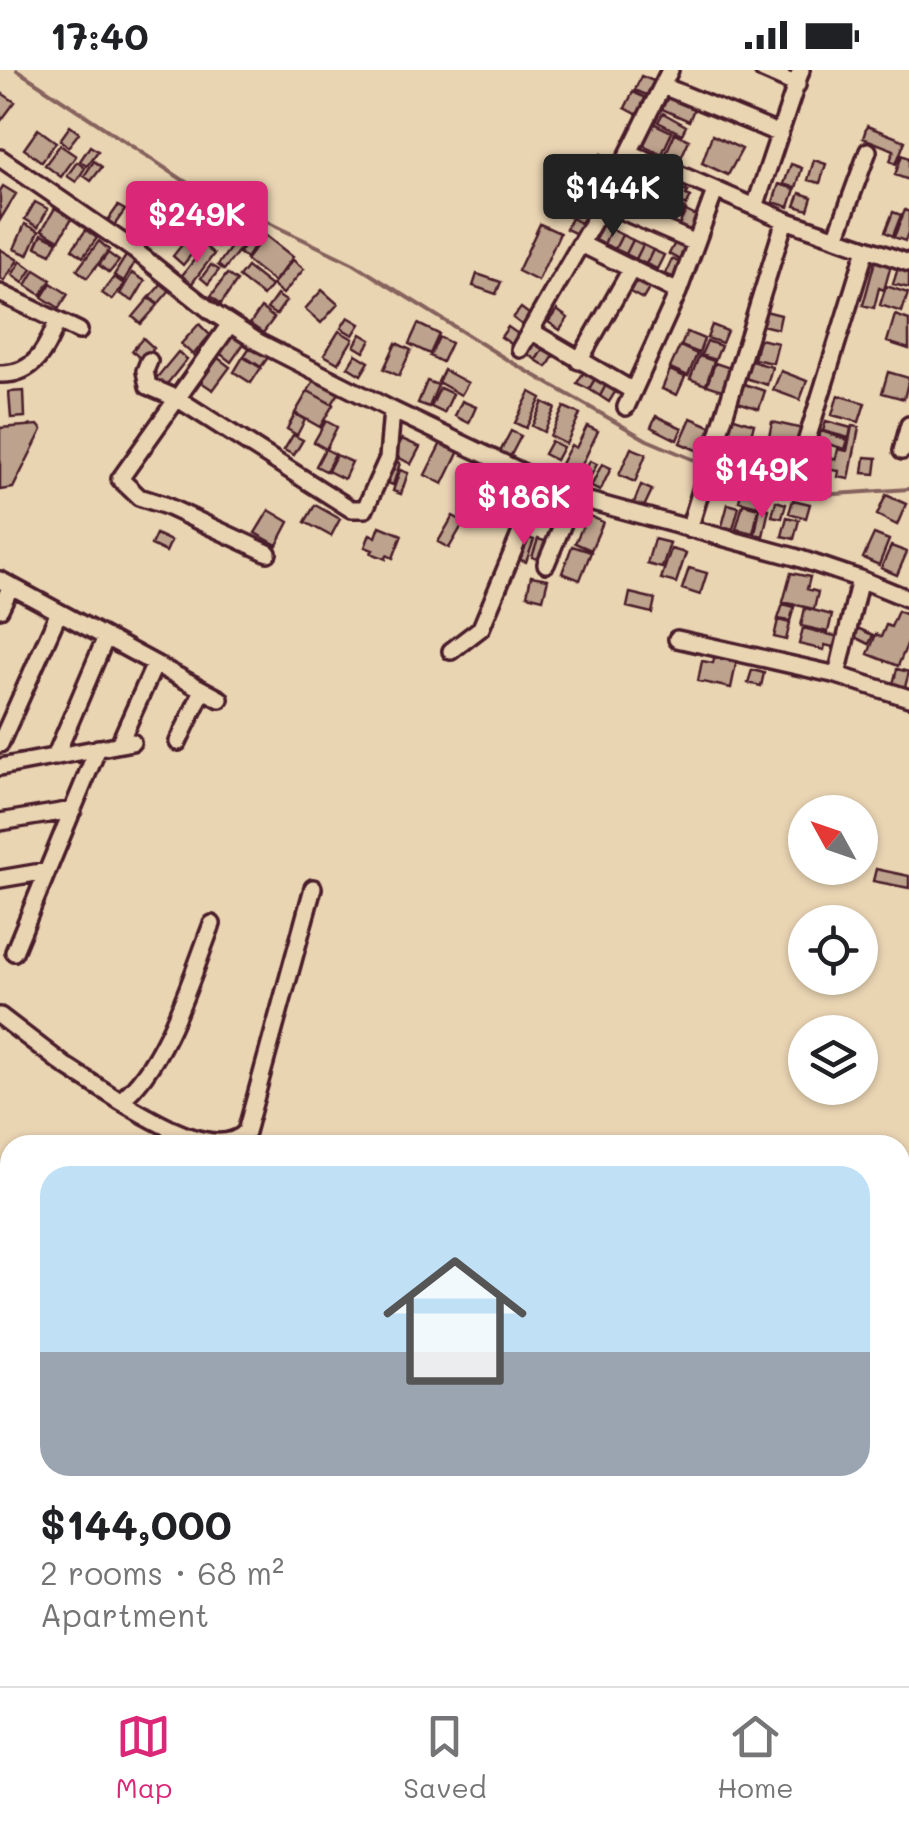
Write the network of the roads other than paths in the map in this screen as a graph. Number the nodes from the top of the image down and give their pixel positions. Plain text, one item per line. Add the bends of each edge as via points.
1 (670, 70) edge
2 (763, 70) edge
3 (799, 77) edge
4 (663, 86) junction
5 (780, 134) junction
6 (868, 151) dead end
7 (630, 153) junction
8 (0, 158) edge
9 (715, 191) junction
10 (604, 203) junction
11 (755, 208) junction
12 (785, 220) junction
13 (836, 238) junction
14 (696, 243) junction
15 (581, 244) junction
16 (866, 249) junction
17 (909, 263) edge
18 (632, 268) junction
19 (678, 292) junction
20 (0, 293) edge
21 (57, 322) junction
22 (230, 324) junction
23 (531, 330) junction
24 (79, 331) dead end
25 (520, 349) dead end
26 (148, 360) dead end
27 (580, 362) junction
28 (0, 374) edge
29 (633, 391) junction
30 (178, 399) junction
31 (626, 408) dead end
32 (392, 410) junction
33 (909, 425) edge
34 (902, 451) dead end
35 (795, 478) dead end
36 (542, 482) junction
37 (574, 497) junction
38 (689, 529) junction
39 (268, 553) dead end
40 (546, 564) dead end
41 (860, 579) junction
42 (6, 583) edge
43 (909, 600) edge
44 (0, 609) edge
45 (59, 612) junction
46 (106, 638) junction
47 (677, 639) dead end
48 (451, 650) dead end
49 (155, 664) junction
50 (837, 675) junction
51 (203, 690) junction
52 (909, 698) edge
53 (220, 699) dead end
54 (178, 742) dead end
55 (0, 744) edge
56 (98, 748) junction
57 (55, 756) junction
58 (0, 767) edge
59 (73, 810) junction
60 (0, 822) edge
61 (48, 871) junction
62 (0, 879) edge
63 (313, 888) dead end
64 (212, 924) dead end
65 (14, 952) dead end
66 (0, 1016) edge
67 (120, 1101) junction
68 (191, 1135) edge
69 (243, 1135) edge

1 - 4 street
2 - 3 street
3 - 5 street
4 - 5 street
4 - 7 street
5 - 11 street
6 - 13 street
7 - 9 street
7 - 10 street
8 - 22 street
9 - 11 street
9 - 14 street
10 - 14 street
10 - 15 street
11 - 12 street
12 - 13 street
12 - 38 street
13 - 16 street
14 - 19 street
15 - 18 street
15 - 23 street
16 - 17 street
16 - 35 street
18 - 19 street
18 - 27 street
19 - 29 street
20 - 21 street
21 - 24 street
21 - 28 street via 36,363
22 - 30 street
22 - 32 street
23 - 25 street
23 - 27 street
26 - 30 street via 148,386
27 - 29 street
29 - 31 street
30 - 32 street via 359,510 366,509 388,458
30 - 39 street via 122,474 123,485
32 - 36 street
33 - 34 street
36 - 37 street
36 - 48 street via 481,628
37 - 38 street
37 - 40 street
38 - 41 street
41 - 43 street
41 - 50 street
42 - 44 street
42 - 45 street
45 - 46 street
45 - 55 street
46 - 49 street
46 - 57 street
47 - 50 street
49 - 51 street
49 - 56 street via 126,743
50 - 52 street
51 - 53 street
51 - 54 street
56 - 57 street
56 - 59 street
57 - 58 street
59 - 60 street
59 - 61 street
61 - 62 street
61 - 65 street
63 - 69 street
64 - 67 street via 144,1078
66 - 67 street
67 - 68 street

